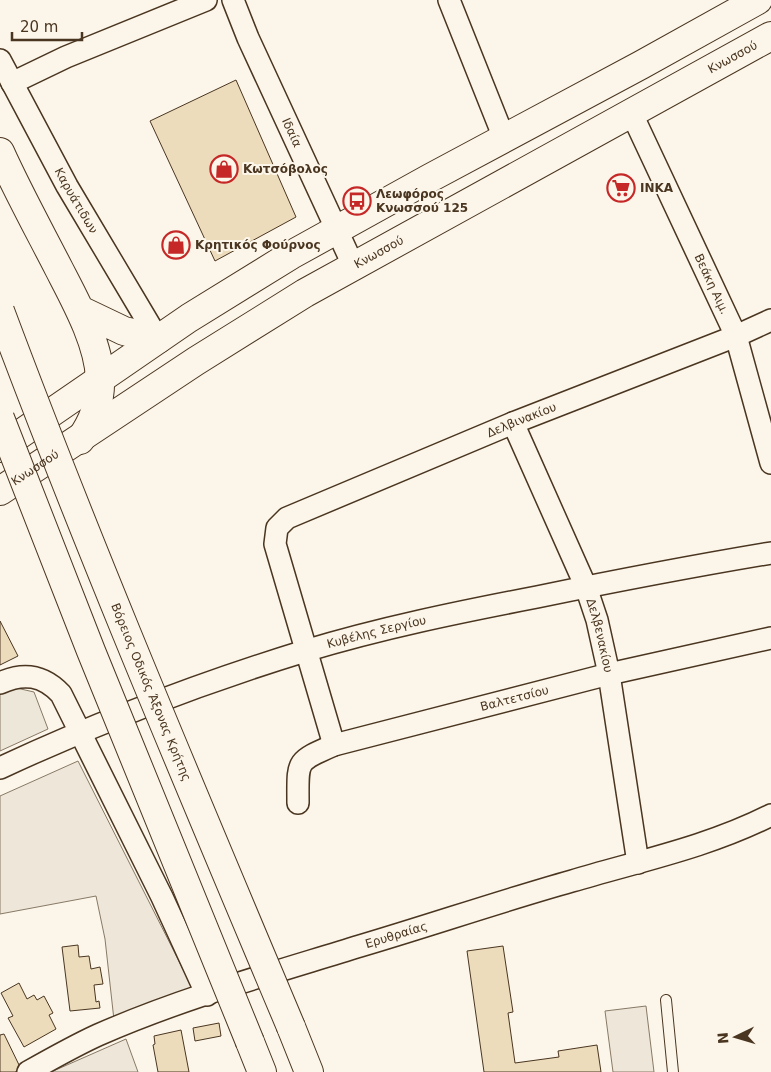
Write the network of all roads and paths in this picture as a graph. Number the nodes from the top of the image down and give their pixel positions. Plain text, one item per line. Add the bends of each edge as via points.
1 (206, 0) edge
2 (233, 0) edge
3 (449, 0) edge
4 (758, 0) edge
5 (771, 36) edge
6 (0, 60) edge
7 (12, 83) junction
8 (632, 112) junction
9 (504, 138) junction
10 (0, 152) edge
11 (336, 228) junction
12 (353, 265) junction
13 (80, 310) junction
14 (0, 311) edge
15 (771, 320) edge
16 (736, 336) junction
17 (158, 340) junction
18 (100, 380) junction
19 (0, 418) edge
20 (513, 422) junction
21 (80, 440) junction
22 (0, 448) edge
23 (771, 464) edge
24 (0, 491) edge
25 (771, 552) edge
26 (586, 587) junction
27 (771, 638) edge
28 (306, 651) junction
29 (609, 674) junction
30 (0, 683) edge
31 (80, 733) junction
32 (334, 745) junction
33 (0, 768) edge
34 (298, 803) dead end
35 (771, 816) edge
36 (638, 863) junction
37 (207, 995) junction
38 (666, 1000) dead end
39 (28, 1072) edge
40 (262, 1072) edge
41 (309, 1072) edge
42 (673, 1072) edge

1 - 7 street via 66,57
2 - 11 street, Ιδαία
3 - 9 street
4 - 9 main road
5 - 8 main road, Κνωσσού
6 - 7 street, Καρυάτιδων
7 - 17 street, Καρυάτιδων via 67,186
8 - 12 main road, Κνωσσού
8 - 16 street, Βεάκη Αιμ.
9 - 11 main road
10 - 13 main road
11 - 12 street, Ιδαία
11 - 17 main road
12 - 21 main road, Κνωσσού via 262,319
13 - 17 main road via 124,330
13 - 18 main road via 97,359
14 - 41 main road, Βόρειος Οδικός Άξονας Κρήτης, bridge via 124,629
15 - 16 street, Δελβινακίου
16 - 20 street, Δελβινακίου
16 - 23 street, Βεάκη Αιμ.
17 - 18 main road
18 - 21 main road via 94,416
18 - 22 main road
19 - 40 main road, bridge
20 - 26 street, Δελβενακίου
20 - 28 street, Δελβινακίου via 287,518 277,528 275,544
21 - 24 main road, Κνωσσού
25 - 26 street, Κυβέλης Σεργίου
26 - 28 street, Κυβέλης Σεργίου via 416,622
26 - 29 street, Δελβενακίου
27 - 29 street, Βαλτετσίου
28 - 31 street, Κυβέλης Σεργίου via 198,686
28 - 32 street
29 - 32 street, Βαλτετσίου
29 - 36 street, Δελβενακίου
30 - 31 street via 12,677 28,677 53,685 61,694
31 - 33 street, Κυβέλης Σεργίου
31 - 37 street
32 - 34 street, Βαλτετσίου via 306,757 299,765
35 - 36 street, Ερυθραίας via 726,836
36 - 37 street, Ερυθραίας
37 - 39 street, Ερυθραίας via 97,1036
38 - 42 lane

